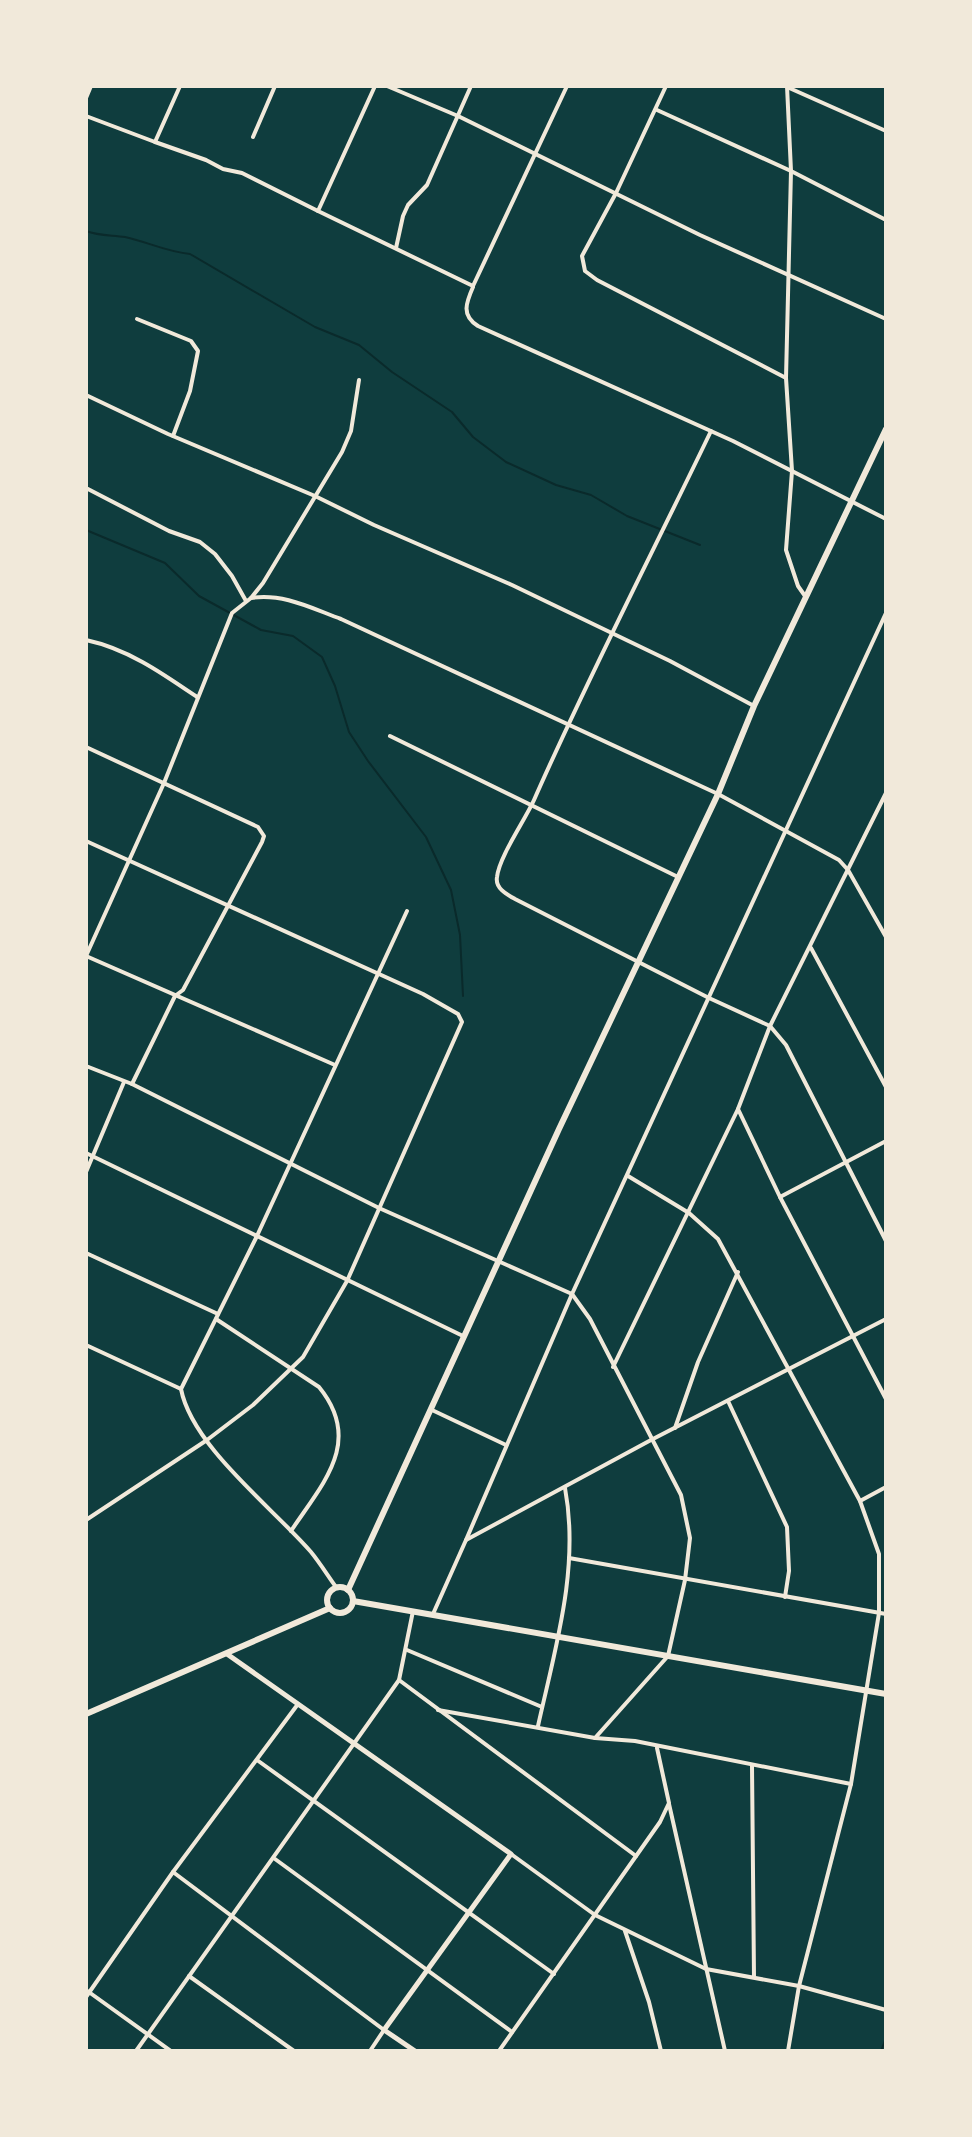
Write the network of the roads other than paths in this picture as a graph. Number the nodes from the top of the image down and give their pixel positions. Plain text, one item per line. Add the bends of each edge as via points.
1 (91, 86) edge
2 (180, 86) edge
3 (275, 86) edge
4 (375, 86) edge
5 (387, 86) edge
6 (471, 86) edge
7 (567, 86) edge
8 (666, 86) edge
9 (787, 86) edge
10 (86, 98) edge
11 (656, 110) junction
12 (86, 116) edge
13 (458, 116) junction
14 (886, 131) edge
15 (253, 137) dead end
16 (155, 142) junction
17 (536, 156) junction
18 (791, 171) junction
19 (616, 193) junction
20 (318, 211) junction
21 (886, 220) edge
22 (396, 248) junction
23 (788, 273) junction
24 (473, 286) junction
25 (137, 319) dead end
26 (886, 319) edge
27 (786, 378) junction
28 (359, 380) dead end
29 (86, 395) edge
30 (886, 429) edge
31 (711, 431) junction
32 (173, 436) junction
33 (792, 471) junction
34 (86, 488) edge
35 (315, 496) junction
36 (853, 501) junction
37 (886, 519) edge
38 (807, 598) junction
39 (248, 599) junction
40 (886, 613) edge
41 (613, 634) junction
42 (86, 640) edge
43 (197, 697) junction
44 (754, 706) junction
45 (567, 725) junction
46 (390, 736) dead end
47 (86, 747) edge
48 (164, 783) junction
49 (886, 793) edge
50 (718, 794) junction
51 (531, 807) junction
52 (786, 831) junction
53 (86, 841) edge
54 (128, 861) junction
55 (848, 870) junction
56 (678, 877) junction
57 (229, 904) junction
58 (407, 911) dead end
59 (886, 937) edge
60 (811, 948) junction
61 (86, 956) edge
62 (637, 962) junction
63 (376, 974) junction
64 (175, 996) junction
65 (709, 998) junction
66 (770, 1026) junction
67 (335, 1065) junction
68 (86, 1066) edge
69 (124, 1081) junction
70 (132, 1084) junction
71 (886, 1087) edge
72 (738, 1109) junction
73 (886, 1141) edge
74 (86, 1153) edge
75 (93, 1157) junction
76 (845, 1163) junction
77 (290, 1164) junction
78 (86, 1172) edge
79 (628, 1176) junction
80 (780, 1197) junction
81 (379, 1208) junction
82 (689, 1213) junction
83 (256, 1238) junction
84 (886, 1241) edge
85 (86, 1253) edge
86 (499, 1260) junction
87 (738, 1272) junction
88 (347, 1281) junction
89 (572, 1294) junction
90 (217, 1316) junction
91 (886, 1319) edge
92 (851, 1336) junction
93 (465, 1337) junction
94 (86, 1345) edge
95 (613, 1367) junction
96 (292, 1369) junction
97 (790, 1369) junction
98 (181, 1389) junction
99 (886, 1399) edge
100 (728, 1401) junction
101 (432, 1410) junction
102 (675, 1428) junction
103 (207, 1440) junction
104 (651, 1440) junction
105 (506, 1445) junction
106 (886, 1487) edge
107 (565, 1488) junction
108 (860, 1501) junction
109 (86, 1520) edge
110 (291, 1531) junction
111 (466, 1540) junction
112 (569, 1558) junction
113 (685, 1580) junction
114 (336, 1587) junction
115 (348, 1590) junction
116 (785, 1597) junction
117 (353, 1601) junction
118 (330, 1608) junction
119 (413, 1611) junction
120 (879, 1613) junction
121 (433, 1614) junction
122 (886, 1614) edge
123 (559, 1636) junction
124 (407, 1650) junction
125 (227, 1654) junction
126 (668, 1656) junction
127 (399, 1680) junction
128 (866, 1691) junction
129 (886, 1694) edge
130 (299, 1703) junction
131 (542, 1707) junction
132 (438, 1710) junction
133 (86, 1714) edge
134 (538, 1727) junction
135 (595, 1738) junction
136 (357, 1743) junction
137 (657, 1746) junction
138 (257, 1760) junction
139 (752, 1766) junction
140 (851, 1784) junction
141 (315, 1800) junction
142 (669, 1803) junction
143 (511, 1854) junction
144 (636, 1856) junction
145 (274, 1859) junction
146 (173, 1872) junction
147 (469, 1914) junction
148 (595, 1915) junction
149 (232, 1916) junction
150 (625, 1931) junction
151 (427, 1969) junction
152 (706, 1969) junction
153 (554, 1974) junction
154 (189, 1976) junction
155 (754, 1977) junction
156 (799, 1986) junction
157 (87, 1993) edge
158 (886, 2010) edge
159 (384, 2030) junction
160 (512, 2032) junction
161 (147, 2033) junction
162 (136, 2051) edge
163 (171, 2051) edge
164 (294, 2051) edge
165 (370, 2051) edge
166 (415, 2051) edge
167 (499, 2051) edge
168 (661, 2051) edge
169 (725, 2051) edge
170 (788, 2051) edge

1 - 10 street
2 - 16 street
3 - 15 street
4 - 20 street
5 - 13 street
6 - 13 street
7 - 17 street
8 - 11 street
9 - 14 street
9 - 18 street
11 - 18 street
11 - 19 street
12 - 16 street
13 - 17 street
13 - 22 street via 427,185 408,205
16 - 20 street via 242,173
17 - 19 street
17 - 24 street
18 - 21 street
18 - 23 street
19 - 23 street
19 - 27 street via 582,256 585,271
20 - 22 street
22 - 24 street
23 - 26 street
23 - 27 street
24 - 31 street via 466,314 478,326
25 - 32 street via 191,341 198,351
27 - 33 street
28 - 35 street via 351,431
29 - 32 street
30 - 36 main road
31 - 33 street
31 - 41 street
32 - 35 street
33 - 36 street
33 - 38 street via 786,550
34 - 39 street via 207,547
35 - 39 street via 286,548
35 - 41 street
36 - 37 street
36 - 38 main road
38 - 44 main road
39 - 43 street via 232,613
39 - 45 street via 286,598 341,619
40 - 52 street
41 - 44 street
41 - 45 street
42 - 43 street via 124,652
43 - 48 street
44 - 50 main road
45 - 50 street
45 - 51 street
46 - 51 street
47 - 48 street
48 - 54 street
48 - 57 street via 262,832 262,842
49 - 55 street
50 - 52 street
50 - 56 main road
51 - 56 street
51 - 62 street via 496,878 499,888
52 - 55 street
52 - 65 street
53 - 54 street
54 - 57 street
54 - 61 street
55 - 59 street
55 - 60 street
56 - 62 main road
57 - 63 street
57 - 64 street
58 - 63 street
60 - 66 street
60 - 71 street
61 - 64 street
62 - 65 street
62 - 86 main road
63 - 67 street
63 - 81 street via 445,1005 462,1022
64 - 67 street
64 - 70 street
65 - 66 street
65 - 79 street
66 - 72 street
66 - 76 street via 786,1045
67 - 77 street
68 - 69 street
69 - 70 street
69 - 75 street
70 - 77 street
72 - 80 street
72 - 82 street
73 - 76 street
74 - 75 street
75 - 78 street
75 - 83 street
76 - 80 street
76 - 84 street
77 - 81 street
77 - 83 street
79 - 82 street
79 - 89 street
80 - 92 street
81 - 86 street
81 - 88 street
82 - 87 street via 718,1239
82 - 95 street
83 - 88 street
83 - 90 street
85 - 90 street
86 - 89 street
86 - 93 main road
87 - 97 street
87 - 102 street
88 - 93 street
88 - 96 street
89 - 95 street
89 - 105 street
90 - 96 street
90 - 98 street
91 - 92 street
92 - 97 street
92 - 99 street
93 - 101 main road
94 - 98 street
95 - 104 street
96 - 103 street
96 - 110 street via 330,1401 339,1445 337,1459
97 - 100 street
97 - 108 street
98 - 103 street via 189,1414
100 - 102 street
100 - 116 street via 787,1527
101 - 105 street
101 - 115 main road
102 - 104 street
103 - 109 street
103 - 110 street
104 - 107 street
104 - 113 street via 681,1495 687,1518
105 - 111 street
106 - 108 street
107 - 111 street
107 - 112 street
108 - 120 street via 879,1554
110 - 114 street
111 - 121 street
112 - 113 street
112 - 123 street
113 - 116 street
113 - 126 street
114 - 115 main road
114 - 118 main road via 329,1594
115 - 117 main road
116 - 120 street
117 - 118 main road via 344,1612
117 - 119 main road
118 - 125 main road
119 - 121 main road
119 - 124 street
120 - 122 street
120 - 128 street
121 - 123 main road
123 - 126 main road
123 - 131 street
124 - 127 street
124 - 131 street
125 - 130 street
125 - 133 main road
126 - 128 main road
126 - 135 street
127 - 132 street
127 - 136 street
128 - 129 main road
128 - 140 street
130 - 136 street
130 - 138 street
131 - 134 street
132 - 134 street
132 - 144 street
134 - 135 street
135 - 137 street
136 - 141 street
136 - 143 street
137 - 139 street
137 - 142 street
138 - 141 street
138 - 146 street
139 - 140 street
139 - 155 street
140 - 156 street
141 - 145 street
141 - 147 street
142 - 144 street
142 - 152 street
143 - 147 street
143 - 148 street
144 - 148 street
145 - 149 street
145 - 151 street
146 - 149 street
146 - 157 street
147 - 151 street
147 - 153 street
148 - 150 street
148 - 153 street
149 - 154 street
149 - 159 street
150 - 152 street
150 - 168 street
151 - 159 street
151 - 160 street
152 - 155 street
152 - 169 street
153 - 160 street
154 - 161 street
154 - 164 street
155 - 156 street
156 - 158 street
156 - 170 street
157 - 161 street
159 - 165 street
159 - 166 street
160 - 167 street
161 - 162 street
161 - 163 street

